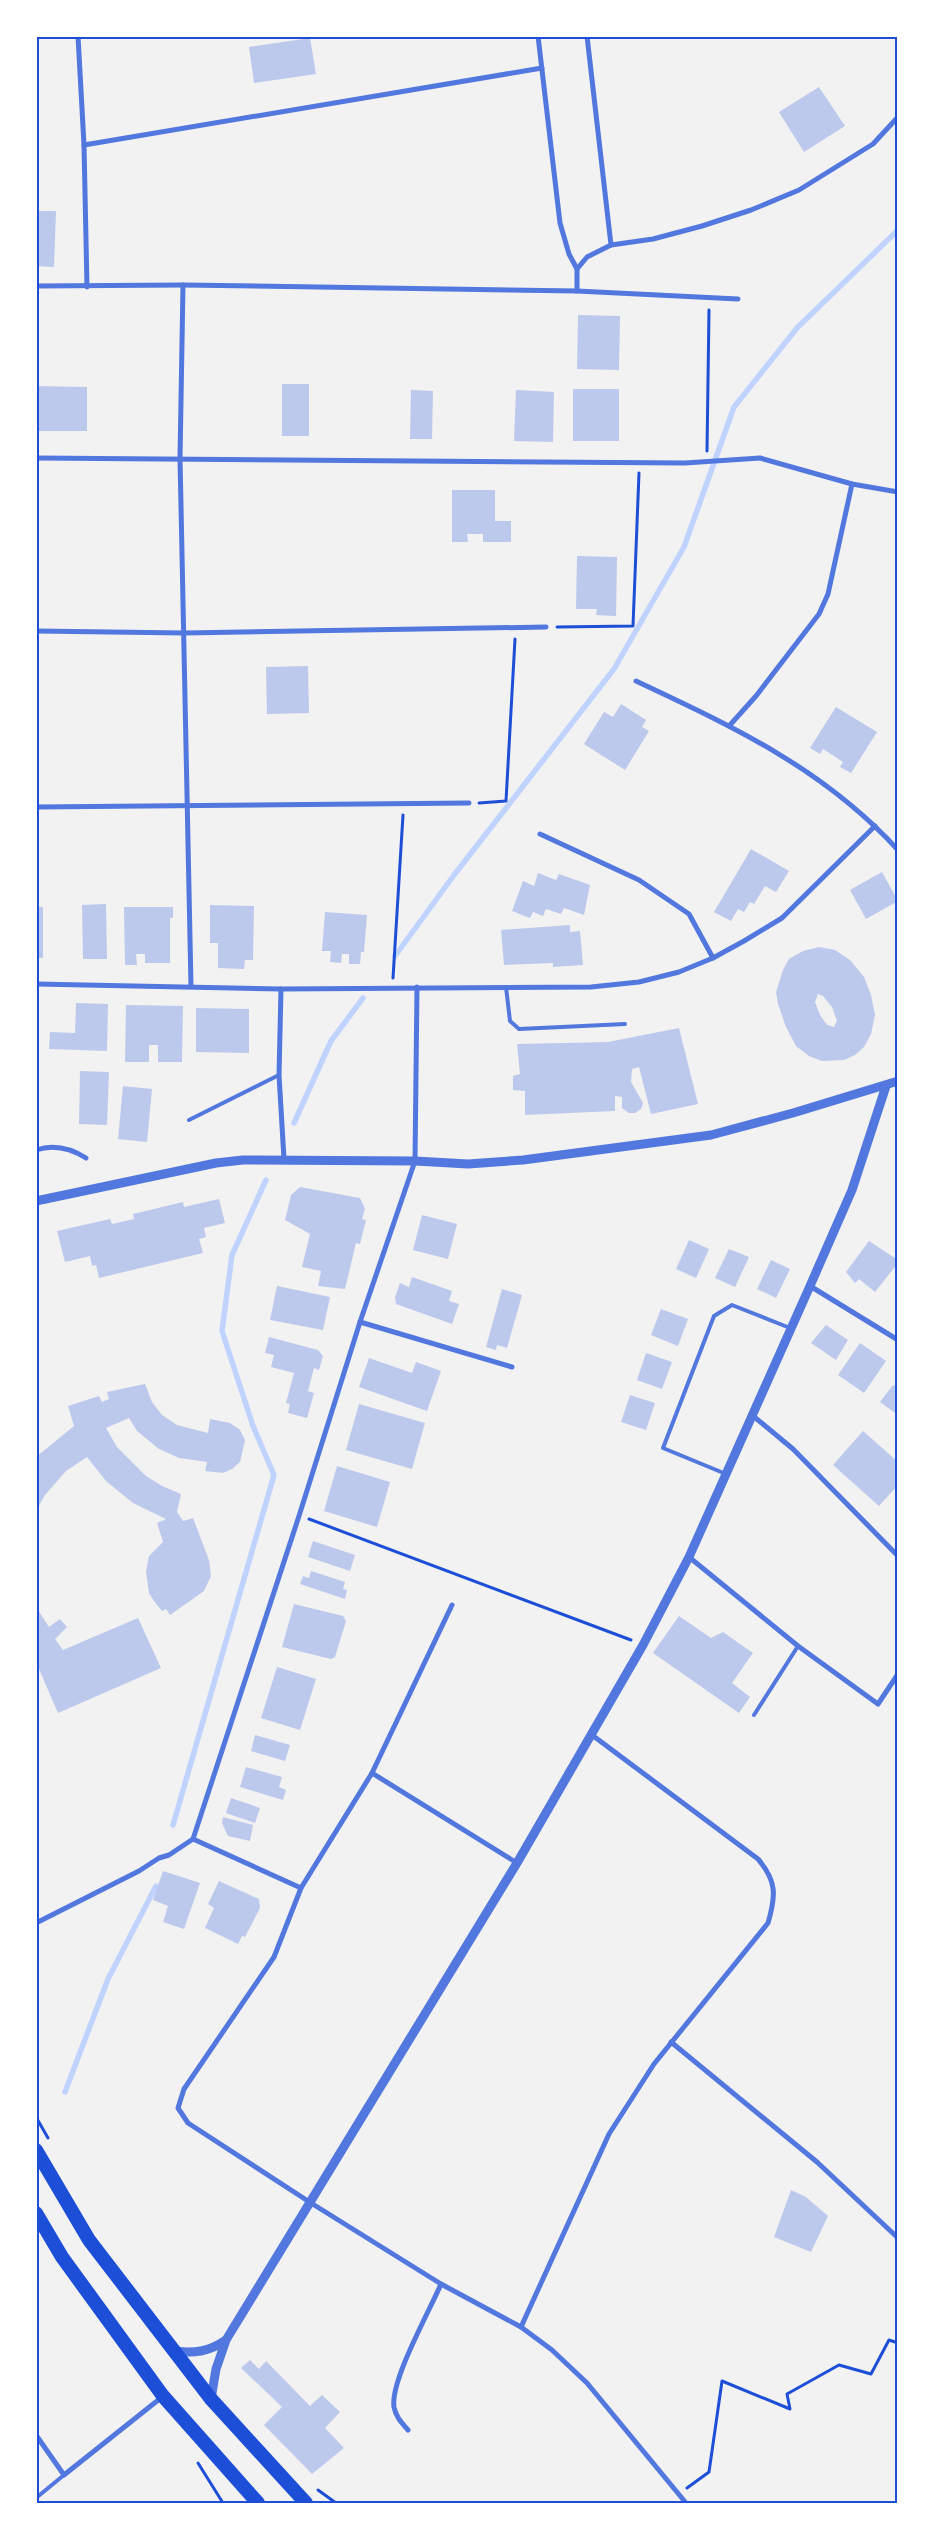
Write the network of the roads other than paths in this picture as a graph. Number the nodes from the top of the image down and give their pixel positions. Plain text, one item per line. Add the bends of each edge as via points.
1 (78, 36) edge
2 (538, 36) edge
3 (587, 36) edge
4 (542, 68) junction
5 (898, 117) edge
6 (84, 145) junction
7 (611, 245) junction
8 (577, 269) junction
9 (183, 285) junction
10 (36, 286) edge
11 (87, 287) junction
12 (577, 291) junction
13 (738, 299) dead end
14 (36, 458) edge
15 (180, 458) junction
16 (852, 484) junction
17 (898, 492) edge
18 (546, 627) road end
19 (36, 631) edge
20 (185, 633) junction
21 (636, 681) dead end
22 (730, 725) junction
23 (469, 803) road end
24 (189, 806) junction
25 (36, 807) edge
26 (875, 826) junction
27 (540, 834) dead end
28 (898, 850) edge
29 (713, 958) junction
30 (36, 984) edge
31 (191, 986) junction
32 (417, 987) junction
33 (506, 987) junction
34 (281, 989) junction
35 (625, 1024) dead end
36 (279, 1075) junction
37 (898, 1081) edge
38 (886, 1086) junction
39 (189, 1120) dead end
40 (36, 1150) edge
41 (86, 1158) dead end
42 (284, 1159) junction
43 (415, 1161) junction
44 (36, 1201) edge
45 (810, 1286) junction
46 (360, 1322) junction
47 (791, 1328) junction
48 (898, 1340) edge
49 (512, 1367) dead end
50 (752, 1415) junction
51 (726, 1474) junction
52 (688, 1556) junction
53 (898, 1556) edge
54 (452, 1605) dead end
55 (798, 1646) junction
56 (898, 1674) edge
57 (754, 1715) dead end
58 (592, 1735) junction
59 (372, 1773) junction
60 (193, 1839) junction
61 (517, 1863) junction
62 (302, 1888) junction
63 (36, 1923) edge
64 (898, 2002) edge
65 (898, 2026) edge
66 (672, 2042) junction
67 (36, 2150) edge
68 (312, 2203) junction
69 (36, 2213) edge
70 (898, 2238) edge
71 (442, 2284) junction
72 (521, 2327) junction
73 (226, 2340) junction
74 (176, 2352) junction
75 (164, 2396) junction
76 (211, 2399) junction
77 (408, 2430) dead end
78 (36, 2435) edge
79 (64, 2475) junction
80 (36, 2498) edge
81 (258, 2503) edge
82 (306, 2503) edge
83 (686, 2503) edge

1 - 6 street
2 - 4 street
3 - 7 street
4 - 6 street
4 - 8 street via 560,223
5 - 7 street via 873,144 799,190 702,226 653,239
6 - 11 street
7 - 8 street via 587,257
8 - 12 street
9 - 11 street
9 - 12 street
9 - 15 street
10 - 11 street
12 - 13 street
14 - 15 street
15 - 16 street via 685,463 760,458
15 - 20 street
16 - 17 street
16 - 22 street via 828,594 819,614
18 - 20 street
19 - 20 street
20 - 24 street
21 - 22 street
22 - 26 street via 783,755
23 - 24 street
24 - 25 street
24 - 31 street
26 - 28 street
26 - 29 street via 782,918
27 - 29 street via 639,880 689,914
29 - 33 street via 679,972 639,982 591,987
30 - 31 street
31 - 34 street
32 - 33 street
32 - 34 street
32 - 43 street
33 - 35 lane via 510,1021 519,1029
34 - 36 street
36 - 39 lane
36 - 42 street
37 - 38 street
38 - 43 street via 711,1135 523,1160 468,1164
38 - 45 street via 852,1190
40 - 41 street via 54,1147 73,1150
42 - 43 street
42 - 44 street via 216,1163
43 - 46 street
45 - 47 street
45 - 48 street
46 - 49 street
46 - 60 street
47 - 50 street
47 - 51 lane via 732,1305 714,1316 663,1448
50 - 51 street
50 - 53 street via 793,1449
51 - 52 street
52 - 55 street
52 - 58 street
54 - 59 street
55 - 56 street via 878,1704
55 - 57 lane
58 - 61 street
58 - 66 street via 758,1859 769,1872 774,1888 774,1904 768,1923
59 - 61 street
59 - 62 street
60 - 62 street
60 - 63 street via 169,1855
61 - 68 street
62 - 68 street via 274,1957 184,2089 178,2108 188,2122
64 - 65 street
66 - 70 street via 816,2162
66 - 72 street via 609,2134
67 - 74 highway via 89,2240
68 - 71 street
68 - 73 street
69 - 75 highway via 62,2257
71 - 72 street
71 - 77 street via 396,2386 394,2406 398,2419
72 - 83 street via 552,2350 587,2383
73 - 74 street via 203,2352
73 - 76 street via 216,2369
74 - 76 highway
75 - 79 street
75 - 81 highway
76 - 82 highway
78 - 79 street
79 - 80 lane

